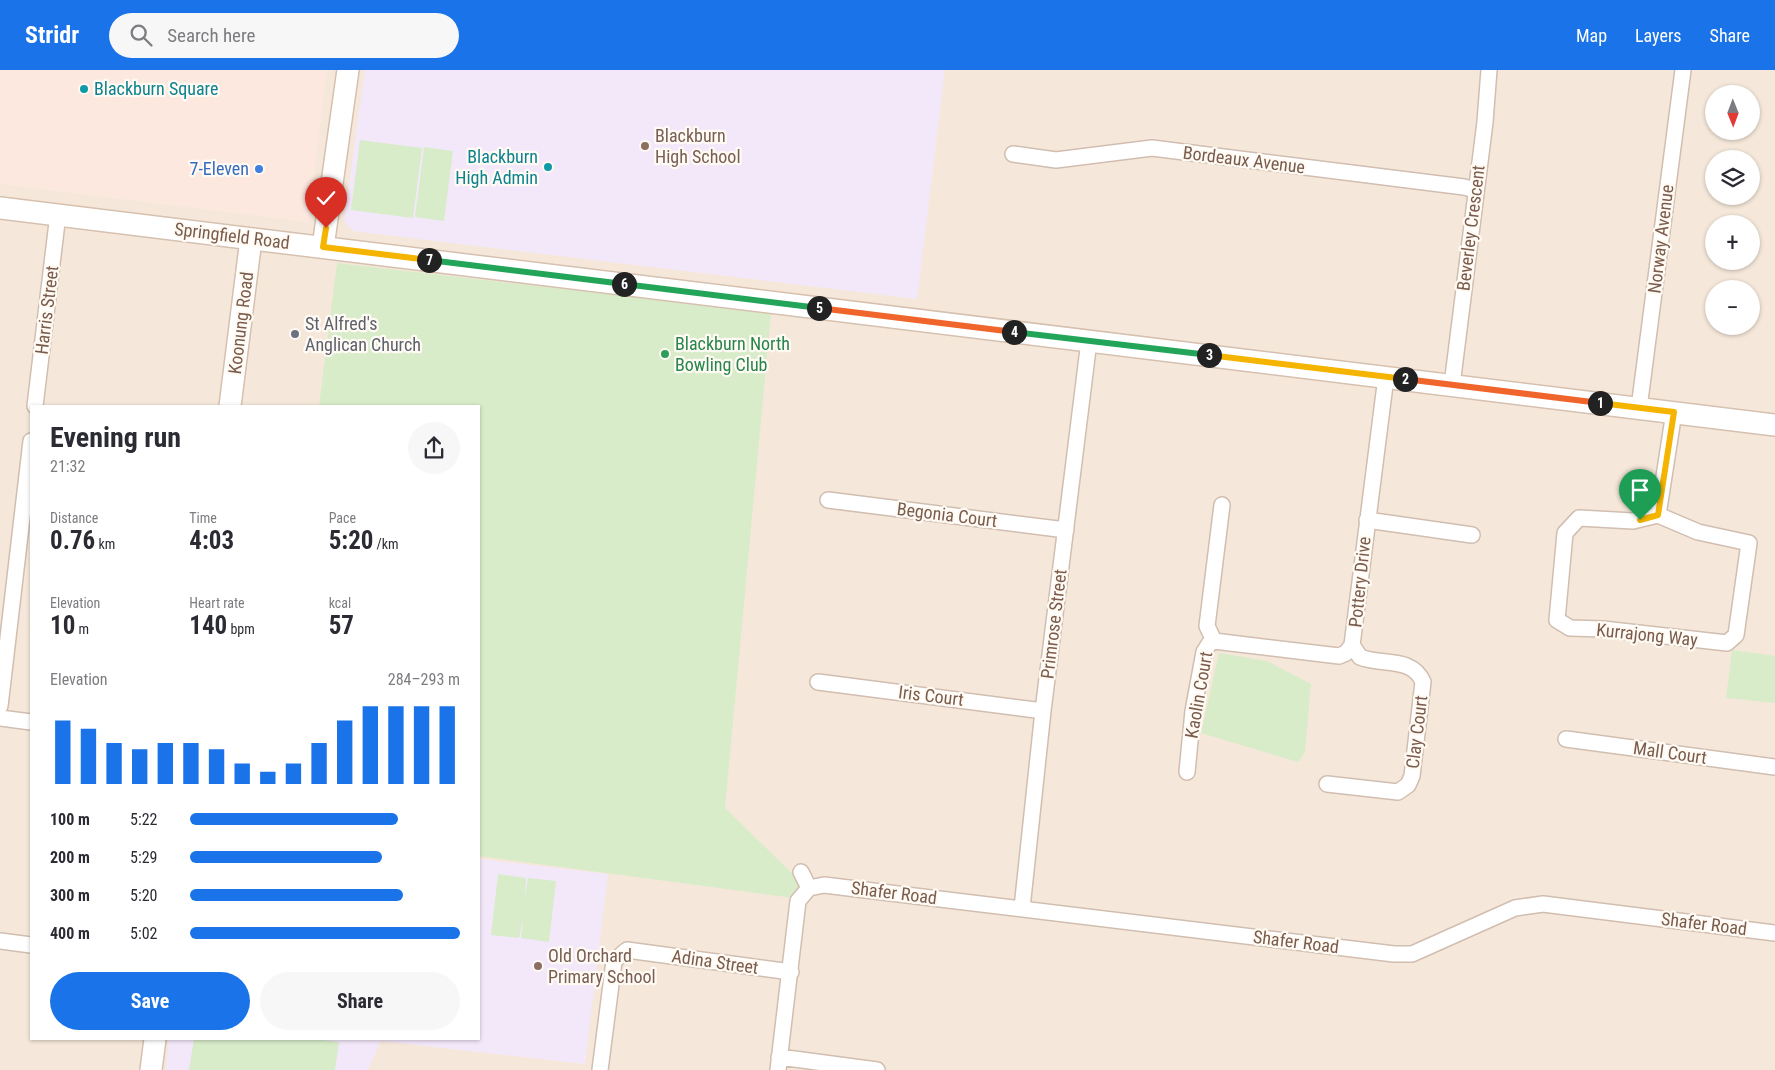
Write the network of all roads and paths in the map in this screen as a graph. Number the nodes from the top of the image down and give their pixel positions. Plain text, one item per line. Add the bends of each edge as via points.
1 (348, 70) edge
2 (1489, 70) edge
3 (1683, 70) edge
4 (1013, 154) dead end
5 (1475, 190) junction
6 (0, 208) edge
7 (58, 214) junction
8 (252, 239) junction
9 (323, 247) junction
10 (1089, 341) junction
11 (1386, 377) junction
12 (1452, 385) junction
13 (35, 405) edge
14 (230, 405) edge
15 (1639, 408) junction
16 (1674, 412) junction
17 (1775, 425) edge
18 (30, 450) edge
19 (828, 500) dead end
20 (1222, 505) dead end
21 (1658, 515) junction
22 (1367, 520) junction
23 (1066, 530) junction
24 (1472, 534) dead end
25 (1214, 641) junction
26 (1352, 645) junction
27 (818, 682) dead end
28 (0, 706) edge
29 (1043, 710) junction
30 (0, 718) edge
31 (30, 722) edge
32 (1566, 739) dead end
33 (1775, 766) edge
34 (1187, 772) dead end
35 (1327, 784) dead end
36 (801, 872) dead end
37 (809, 888) junction
38 (1022, 908) junction
39 (1775, 933) edge
40 (0, 941) edge
41 (30, 945) edge
42 (791, 972) junction
43 (155, 1040) edge
44 (779, 1063) edge
45 (151, 1070) edge
46 (600, 1070) edge
47 (877, 1070) edge

1 - 9 main road
2 - 5 street, Beverley Crescent
3 - 15 street, Norway Avenue
4 - 5 street, Bordeaux Avenue via 1056,160 1152,148 1464,186
5 - 12 street, Beverley Crescent
6 - 7 main road, Springfield Road
7 - 8 main road, Springfield Road
7 - 13 street, Harris Street
8 - 9 main road, Springfield Road
8 - 14 main road, Koonung Road
9 - 10 main road, Springfield Road
10 - 11 main road, Springfield Road
10 - 23 street, Primrose Street
11 - 12 main road, Springfield Road
11 - 22 street, Pottery Drive
12 - 15 main road, Springfield Road
15 - 16 main road, Springfield Road
16 - 17 main road, Springfield Road
16 - 21 street
18 - 28 street
19 - 23 street, Begonia Court
20 - 25 street, Kaolin Court via 1207,626
21 - 21 street, Kurrajong Way via 1698,532 1749,543 1736,635 1727,643 1570,628 1557,620 1565,533 1579,518 1633,522
22 - 24 street
22 - 26 street, Pottery Drive
23 - 29 street, Primrose Street
25 - 26 street, Pottery Drive via 1339,656
25 - 34 street, Kaolin Court via 1204,652 1193,710
26 - 35 street, Clay Court via 1360,657 1408,665 1421,676 1423,682 1412,776 1408,785 1398,792
27 - 29 street, Iris Court
29 - 38 street, Primrose Street
30 - 31 street
32 - 33 street, Mall Court
36 - 37 street
37 - 38 street, Shafer Road via 824,885
37 - 42 street via 798,901
38 - 39 street, Shafer Road via 1394,954 1412,954 1515,908 1544,904
40 - 41 street
42 - 44 street
42 - 46 street, Adina Street via 627,950 614,961
43 - 45 main road
44 - 47 street

